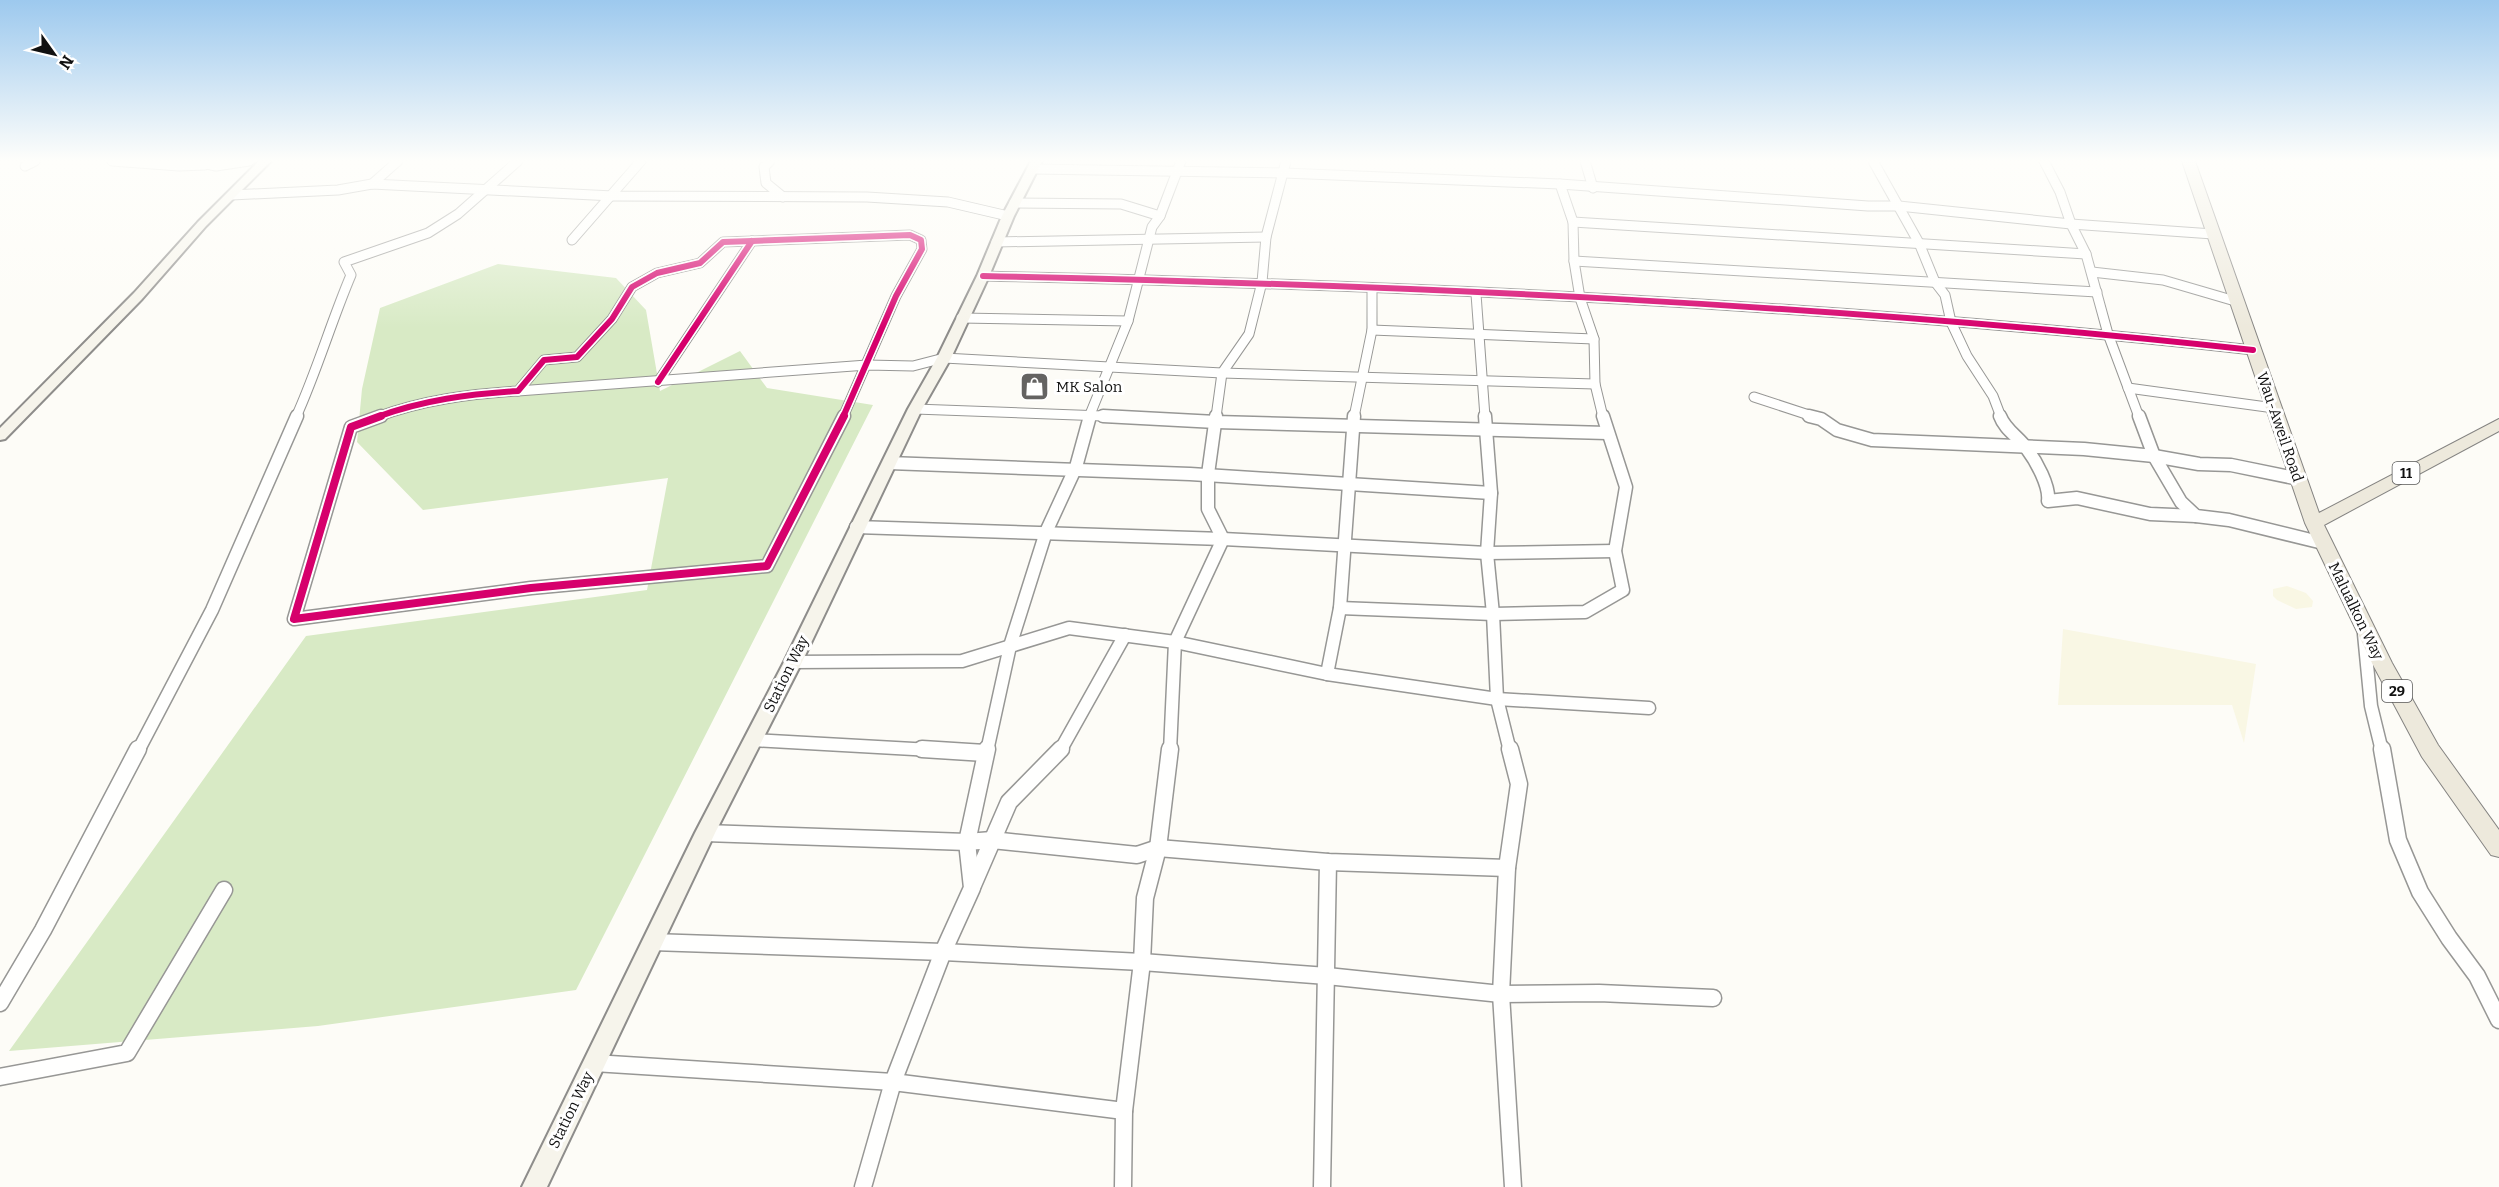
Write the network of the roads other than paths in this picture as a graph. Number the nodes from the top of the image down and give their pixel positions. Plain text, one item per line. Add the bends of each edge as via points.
1 (210, 216) edge
2 (454, 216) edge
3 (594, 216) edge
4 (1008, 216) edge
5 (1160, 216) edge
6 (1272, 216) edge
7 (1572, 216) edge
8 (1905, 216) edge
9 (1998, 216) edge
10 (2068, 216) edge
11 (2207, 216) edge
12 (1574, 222) junction
13 (2071, 224) junction
14 (2213, 234) junction
15 (1266, 237) junction
16 (1149, 239) junction
17 (572, 240) dead end
18 (752, 241) junction
19 (996, 242) junction
20 (1919, 243) junction
21 (2086, 254) junction
22 (1574, 261) junction
23 (2092, 272) junction
24 (983, 276) junction
25 (1139, 281) junction
26 (1262, 282) junction
27 (1935, 282) junction
28 (1372, 289) junction
29 (2097, 292) junction
30 (1476, 294) junction
31 (1580, 298) junction
32 (2235, 301) junction
33 (961, 318) junction
34 (1128, 321) junction
35 (1951, 322) junction
36 (1372, 330) junction
37 (2108, 334) junction
38 (1479, 336) junction
39 (1594, 339) junction
40 (2253, 350) junction
41 (944, 358) junction
42 (867, 365) junction
43 (1109, 366) junction
44 (1222, 373) junction
45 (1360, 378) junction
46 (658, 382) junction
47 (1482, 382) junction
48 (1595, 384) junction
49 (2128, 388) junction
50 (518, 391) junction
51 (1754, 397) dead end
52 (2274, 408) junction
53 (915, 409) junction
54 (1090, 415) junction
55 (1216, 422) junction
56 (2499, 424) edge
57 (1352, 425) junction
58 (1486, 430) junction
59 (1607, 433) junction
60 (0, 436) edge
61 (2027, 448) junction
62 (2154, 456) junction
63 (889, 463) junction
64 (1076, 467) junction
65 (1208, 474) junction
66 (2298, 479) junction
67 (1348, 482) junction
68 (1491, 493) junction
69 (2196, 516) junction
70 (2314, 523) junction
71 (856, 527) junction
72 (1046, 532) junction
73 (1223, 538) junction
74 (2324, 543) junction
75 (1344, 545) junction
76 (1615, 551) junction
77 (1487, 553) junction
78 (1340, 608) junction
79 (1493, 614) junction
80 (2362, 624) junction
81 (1125, 635) junction
82 (1174, 642) junction
83 (1010, 646) junction
84 (793, 662) junction
85 (1327, 674) junction
86 (1497, 699) junction
87 (1649, 708) dead end
88 (753, 740) junction
89 (985, 753) junction
90 (705, 832) junction
91 (992, 840) junction
92 (967, 842) junction
93 (1158, 848) junction
94 (2499, 848) edge
95 (1328, 862) junction
96 (1508, 868) junction
97 (972, 888) junction
98 (224, 890) dead end
99 (652, 942) junction
100 (943, 952) junction
101 (1142, 962) junction
102 (1326, 976) junction
103 (1501, 994) junction
104 (1713, 998) dead end
105 (0, 1003) edge
106 (2499, 1020) edge
107 (594, 1063) junction
108 (0, 1077) edge
109 (893, 1082) junction
110 (1124, 1111) junction
111 (534, 1187) edge
112 (863, 1187) edge
113 (1123, 1187) edge
114 (1322, 1187) edge
115 (1513, 1187) edge

1 - 60 main road via 92,345
2 - 105 street via 400,245 344,262 351,275 346,293 328,327 311,384 212,610 43,930
3 - 17 street
4 - 19 main road, Station Way
5 - 16 street
6 - 15 street
7 - 12 street
8 - 20 street
9 - 13 street
10 - 13 street
11 - 14 main road, Wau-Aweil Road / 29
12 - 20 street
12 - 22 street
13 - 14 street
13 - 21 street
14 - 32 main road, Wau-Aweil Road / 29
15 - 16 street
15 - 26 street
16 - 19 street
16 - 25 street
18 - 42 street via 910,235 921,240 922,249 896,296
18 - 46 street
18 - 50 street via 723,243 700,263 657,273 632,287 612,319 577,357 544,360
19 - 24 main road, Station Way
20 - 21 street
20 - 27 street
21 - 23 street
22 - 27 street
22 - 31 street
23 - 29 street
23 - 32 street via 2163,280
24 - 25 street
24 - 33 main road, Station Way
25 - 26 street
25 - 34 street
26 - 28 street
26 - 44 street via 1249,334
27 - 29 street
27 - 35 street via 1945,295
28 - 30 street
28 - 36 street
29 - 37 street
30 - 31 street
30 - 38 street
31 - 35 street
31 - 39 street
32 - 40 main road, Wau-Aweil Road / 29
33 - 34 street
33 - 41 main road, Station Way
34 - 43 street
35 - 37 street
35 - 61 street via 1993,396 2003,423
36 - 38 street
36 - 45 street
37 - 40 street
37 - 49 street
38 - 39 street
38 - 47 street
39 - 48 street
40 - 52 main road, Wau-Aweil Road / 29
41 - 42 street via 913,366
41 - 43 street
41 - 53 main road, Station Way
42 - 46 street
42 - 50 street via 767,566 531,588 294,619 351,427 404,406 459,395
43 - 44 street
43 - 54 street
44 - 45 street
44 - 55 street
45 - 47 street
45 - 57 street
46 - 50 street
47 - 48 street
47 - 58 street
48 - 59 street
49 - 52 street
49 - 62 street
51 - 61 street via 1872,440
52 - 66 main road, Wau-Aweil Road / 29
53 - 54 street
53 - 63 main road, Station Way
54 - 55 street
54 - 64 street
55 - 57 street
55 - 65 street
56 - 70 main road, 11
57 - 58 street
57 - 67 street
58 - 59 street
58 - 68 street
59 - 76 street via 1626,487
61 - 62 street
61 - 69 street via 2043,478 2048,501 2077,498 2150,514
62 - 66 street via 2231,465
62 - 69 street via 2181,502
63 - 64 street
63 - 71 main road, Station Way
64 - 65 street
64 - 72 street
65 - 67 street
65 - 73 street via 1208,509
66 - 70 main road, Wau-Aweil Road / 29
67 - 68 street
67 - 75 street
68 - 77 street
69 - 74 street
70 - 74 main road, Malualkon Way / 29
71 - 72 street
71 - 84 main road, Station Way
72 - 73 street
72 - 83 street
73 - 75 street
73 - 82 street
74 - 80 main road, Malualkon Way / 29
75 - 77 street
75 - 78 street
76 - 77 street
76 - 79 street via 1623,590 1585,612
77 - 79 street
78 - 79 street
78 - 85 street
79 - 86 street
80 - 94 main road, Malualkon Way / 29 via 2430,751
80 - 106 street via 2371,706 2398,840 2420,892 2477,976
81 - 82 street
81 - 83 street via 1069,628
81 - 91 street via 1061,750 1009,802
82 - 85 street
82 - 93 street via 1170,771
83 - 84 street via 962,661
83 - 89 street
84 - 88 main road, Station Way
85 - 86 street
86 - 87 street
86 - 96 street via 1519,784
88 - 89 street
88 - 90 main road, Station Way
89 - 92 street
90 - 92 street
90 - 99 main road, Station Way
91 - 92 street
91 - 93 street via 1137,855
91 - 97 street
92 - 97 street
93 - 95 street
93 - 101 street via 1144,898
95 - 96 street
95 - 102 street
96 - 103 street
97 - 100 street
98 - 108 street via 127,1053
99 - 100 street
99 - 107 main road, Station Way
100 - 101 street
100 - 109 street
101 - 102 street
101 - 110 street
102 - 103 street
102 - 114 street
103 - 104 street
103 - 115 street
107 - 109 street
107 - 111 main road, Station Way
109 - 110 street
109 - 112 street
110 - 113 street

